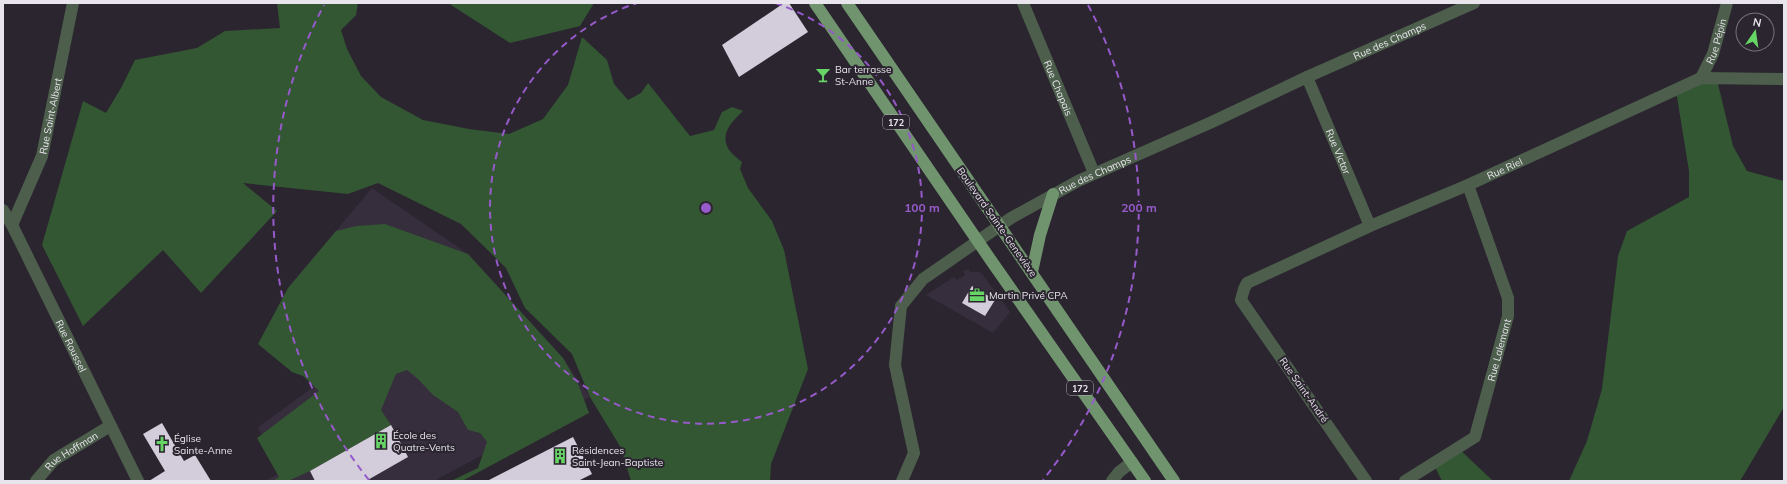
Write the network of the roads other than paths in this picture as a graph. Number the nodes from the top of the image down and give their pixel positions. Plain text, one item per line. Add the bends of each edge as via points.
1 (73, 3) edge
2 (815, 3) edge
3 (847, 3) edge
4 (1023, 3) edge
5 (1474, 3) edge
6 (1727, 3) edge
7 (1307, 77) junction
8 (1701, 78) junction
9 (1784, 79) edge
10 (1094, 173) junction
11 (1468, 185) junction
12 (1053, 194) junction
13 (3, 210) edge
14 (12, 225) junction
15 (999, 226) junction
16 (1370, 226) junction
17 (978, 241) junction
18 (1032, 272) junction
19 (1241, 300) joint
20 (110, 426) junction
21 (1132, 462) junction
22 (36, 481) edge
23 (138, 481) edge
24 (902, 481) edge
25 (1112, 481) edge
26 (1145, 481) edge
27 (1174, 481) edge
28 (1366, 481) edge
29 (1405, 481) edge

1 - 14 street, Rue Saint-Albert via 42,156
2 - 17 main road, 172
3 - 15 main road, Boulevard Sainte-Geneviève / 172
4 - 10 street, Rue Chapais
5 - 7 street, Rue des Champs
6 - 8 street, Rue Pépin via 1713,54
7 - 10 street, Rue des Champs
7 - 16 street, Rue Victor
8 - 9 street, Rue Riel
8 - 11 street, Rue Riel
10 - 12 street, Rue des Champs
11 - 16 street, Rue Riel
11 - 29 street, Rue Lalemant via 1508,298 1508,316 1475,437
12 - 15 street, Rue des Champs
12 - 18 main road
13 - 14 street, Rue Roussel
14 - 20 street, Rue Roussel
15 - 17 street, Rue des Champs
15 - 18 main road, Boulevard Sainte-Geneviève / 172
16 - 19 street, Rue Riel via 1255,278 1247,283
17 - 21 main road, 172
17 - 24 street, Rue des Champs via 923,279 901,306 895,365 914,453
18 - 27 main road, Boulevard Sainte-Geneviève / 172
19 - 28 street, Rue Saint-André
20 - 22 street, Rue Hoffman via 54,460
20 - 23 street, Rue Roussel
21 - 25 street
21 - 26 main road, 172

